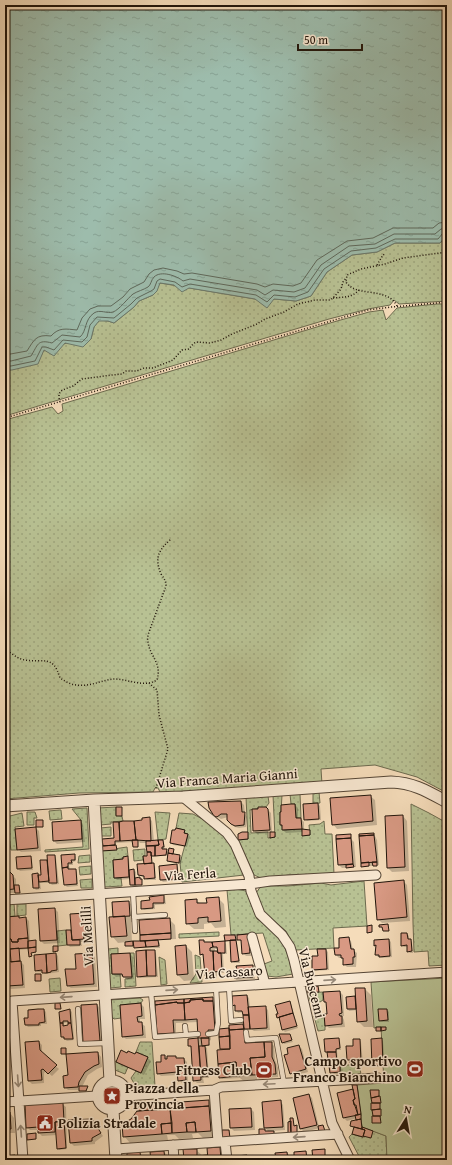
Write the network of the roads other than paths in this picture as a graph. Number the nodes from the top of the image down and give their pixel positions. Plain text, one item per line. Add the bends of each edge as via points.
1 (183, 797) junction
2 (94, 800) junction
3 (447, 802) edge
4 (5, 806) edge
5 (376, 875) dead end
6 (250, 884) junction
7 (133, 891) junction
8 (99, 894) junction
9 (5, 900) edge
10 (165, 915) dead end
11 (134, 917) junction
12 (135, 931) dead end
13 (252, 937) dead end
14 (447, 972) edge
15 (299, 982) junction
16 (265, 984) junction
17 (229, 986) junction
18 (216, 987) junction
19 (151, 992) junction
20 (105, 994) junction
21 (78, 1009) dead end
22 (241, 1020) dead end
23 (185, 1026) dead end
24 (246, 1032) dead end
25 (198, 1034) dead end
26 (208, 1034) dead end
27 (186, 1035) junction
28 (108, 1042) junction
29 (378, 1078) dead end
30 (110, 1081) junction
31 (322, 1081) junction
32 (284, 1083) junction
33 (214, 1090) junction
34 (97, 1096) junction
35 (126, 1096) junction
36 (19, 1101) junction
37 (5, 1102) edge
38 (113, 1110) junction
39 (338, 1134) junction
40 (221, 1142) junction
41 (173, 1145) junction
42 (116, 1148) junction
43 (23, 1160) edge
44 (116, 1160) edge
45 (174, 1160) edge
46 (227, 1160) edge
47 (350, 1160) edge

1 - 2 street, Via Franca Maria Gianni
1 - 3 street, Via Franca Maria Gianni via 391,782 419,787
1 - 6 street, Via Buscemi via 236,844
2 - 4 street, Via Franca Maria Gianni
2 - 8 street, Via Melilli
5 - 6 street, Via Ferla
6 - 7 street, Via Ferla
6 - 15 street, Via Buscemi via 260,914 290,947
7 - 8 street, Via Ferla
7 - 11 lane
8 - 9 street, Via Ferla
8 - 20 street, Via Melilli
10 - 11 lane
11 - 12 lane
13 - 16 street
15 -> 14 street, Via Cassaro
15 - 16 street, Via Cassaro
15 - 31 street, Via Buscemi
16 - 17 street, Via Cassaro
17 - 18 street, Via Cassaro
17 - 22 lane via 231,1021
19 -> 18 street, Via Cassaro
18 - 26 lane via 218,1023 216,1033
19 - 20 street, Via Cassaro
19 - 27 lane via 155,1037
20 - 28 street, Via Melilli
20 -> 36 street, Via Cassaro via 12,1001
21 - 28 lane via 80,1044
23 - 27 lane
24 - 32 lane via 247,1040 276,1038
25 - 27 lane
28 - 30 street, Via Melilli
29 - 31 street
30 - 34 street via 101,1086
30 - 35 street via 122,1085
31 - 32 street
31 - 39 street, Via Buscemi via 332,1123
32 -> 33 street via 221,1087
33 - 35 street
33 - 40 street
34 - 36 street
34 - 38 street via 104,1107
35 - 38 street via 122,1105
36 - 37 street
43 -> 36 street
38 - 42 street
39 -> 40 street
39 - 47 street, Via Buscemi
40 - 41 street
40 - 46 street
41 - 42 street
41 - 45 street
42 - 44 street

